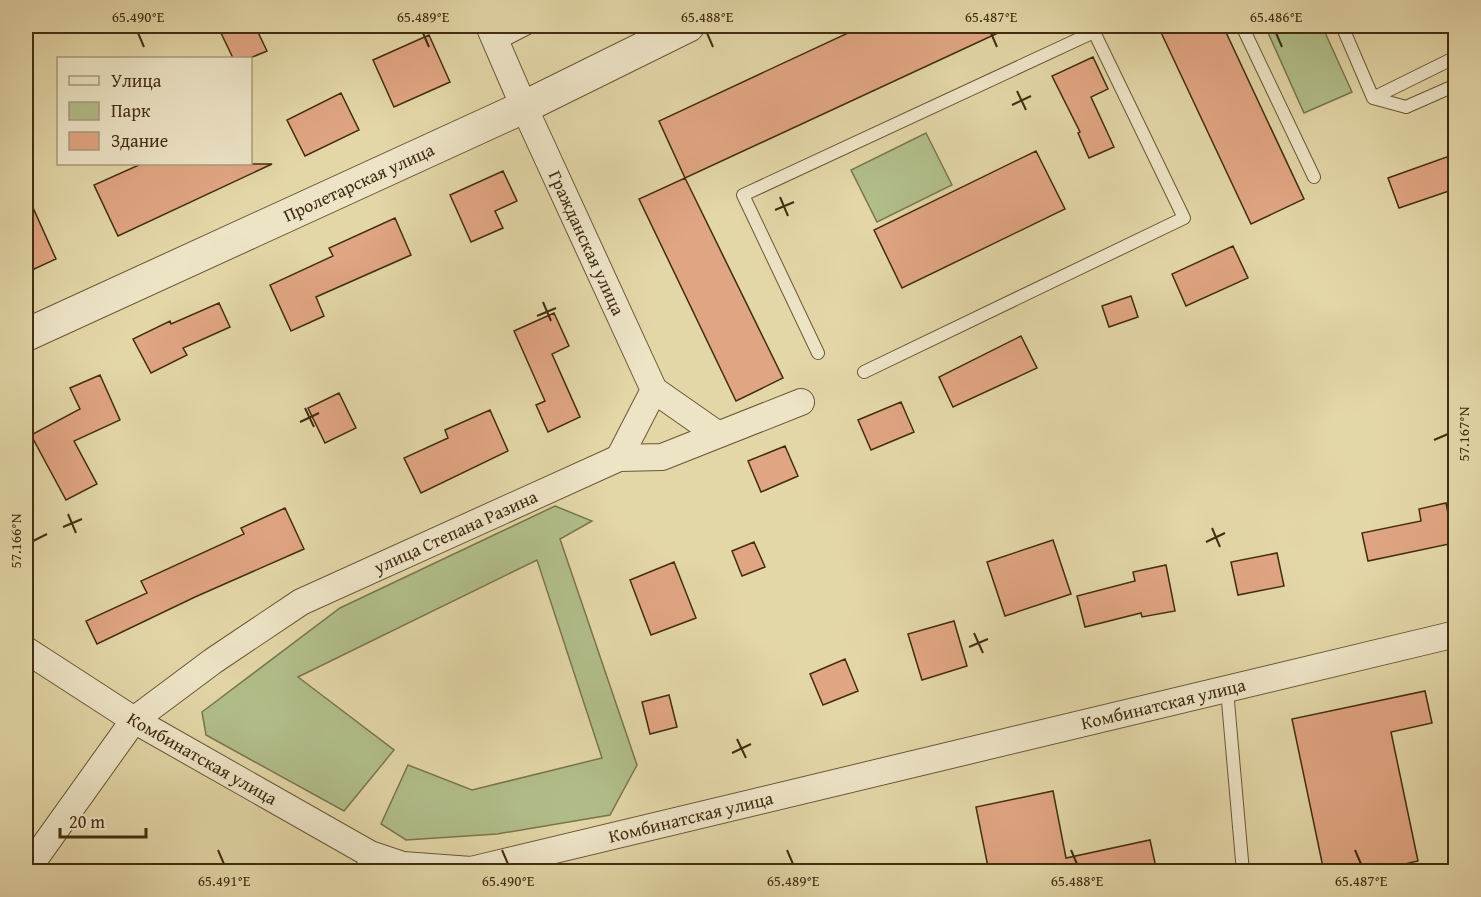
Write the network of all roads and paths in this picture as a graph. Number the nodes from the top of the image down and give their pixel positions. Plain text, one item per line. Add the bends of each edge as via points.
1 (532, 26) edge
2 (688, 26) edge
3 (1242, 26) edge
4 (1342, 26) edge
5 (1093, 29) edge
6 (493, 35) edge
7 (1455, 57) edge
8 (1455, 85) edge
9 (1373, 98) junction
10 (524, 107) junction
11 (1314, 177) dead end
12 (26, 335) edge
13 (818, 353) dead end
14 (864, 372) dead end
15 (654, 390) junction
16 (801, 402) dead end
17 (717, 434) junction
18 (620, 458) junction
19 (1455, 634) edge
20 (26, 650) edge
21 (1227, 690) junction
22 (134, 720) junction
23 (364, 863) edge
24 (26, 871) edge
25 (1243, 872) edge

1 - 6 lane
2 - 10 street, Пролетарская улица
3 - 11 lane
4 - 9 lane
5 - 13 lane via 743,195
5 - 14 lane via 1184,218
6 - 10 street, Гражданская улица
7 - 9 lane
8 - 9 lane via 1406,107
10 - 12 street, Пролетарская улица
10 - 15 street, Гражданская улица
15 - 17 street
15 - 18 street
16 - 17 street, улица Степана Разина
17 - 18 street, улица Степана Разина via 662,457
18 - 22 street, улица Степана Разина via 301,602
19 - 21 street, Комбинатская улица
20 - 22 street
21 - 23 street, Комбинатская улица via 471,870
21 - 25 lane
22 - 23 street, Комбинатская улица
22 - 24 street, Комбинатская улица

